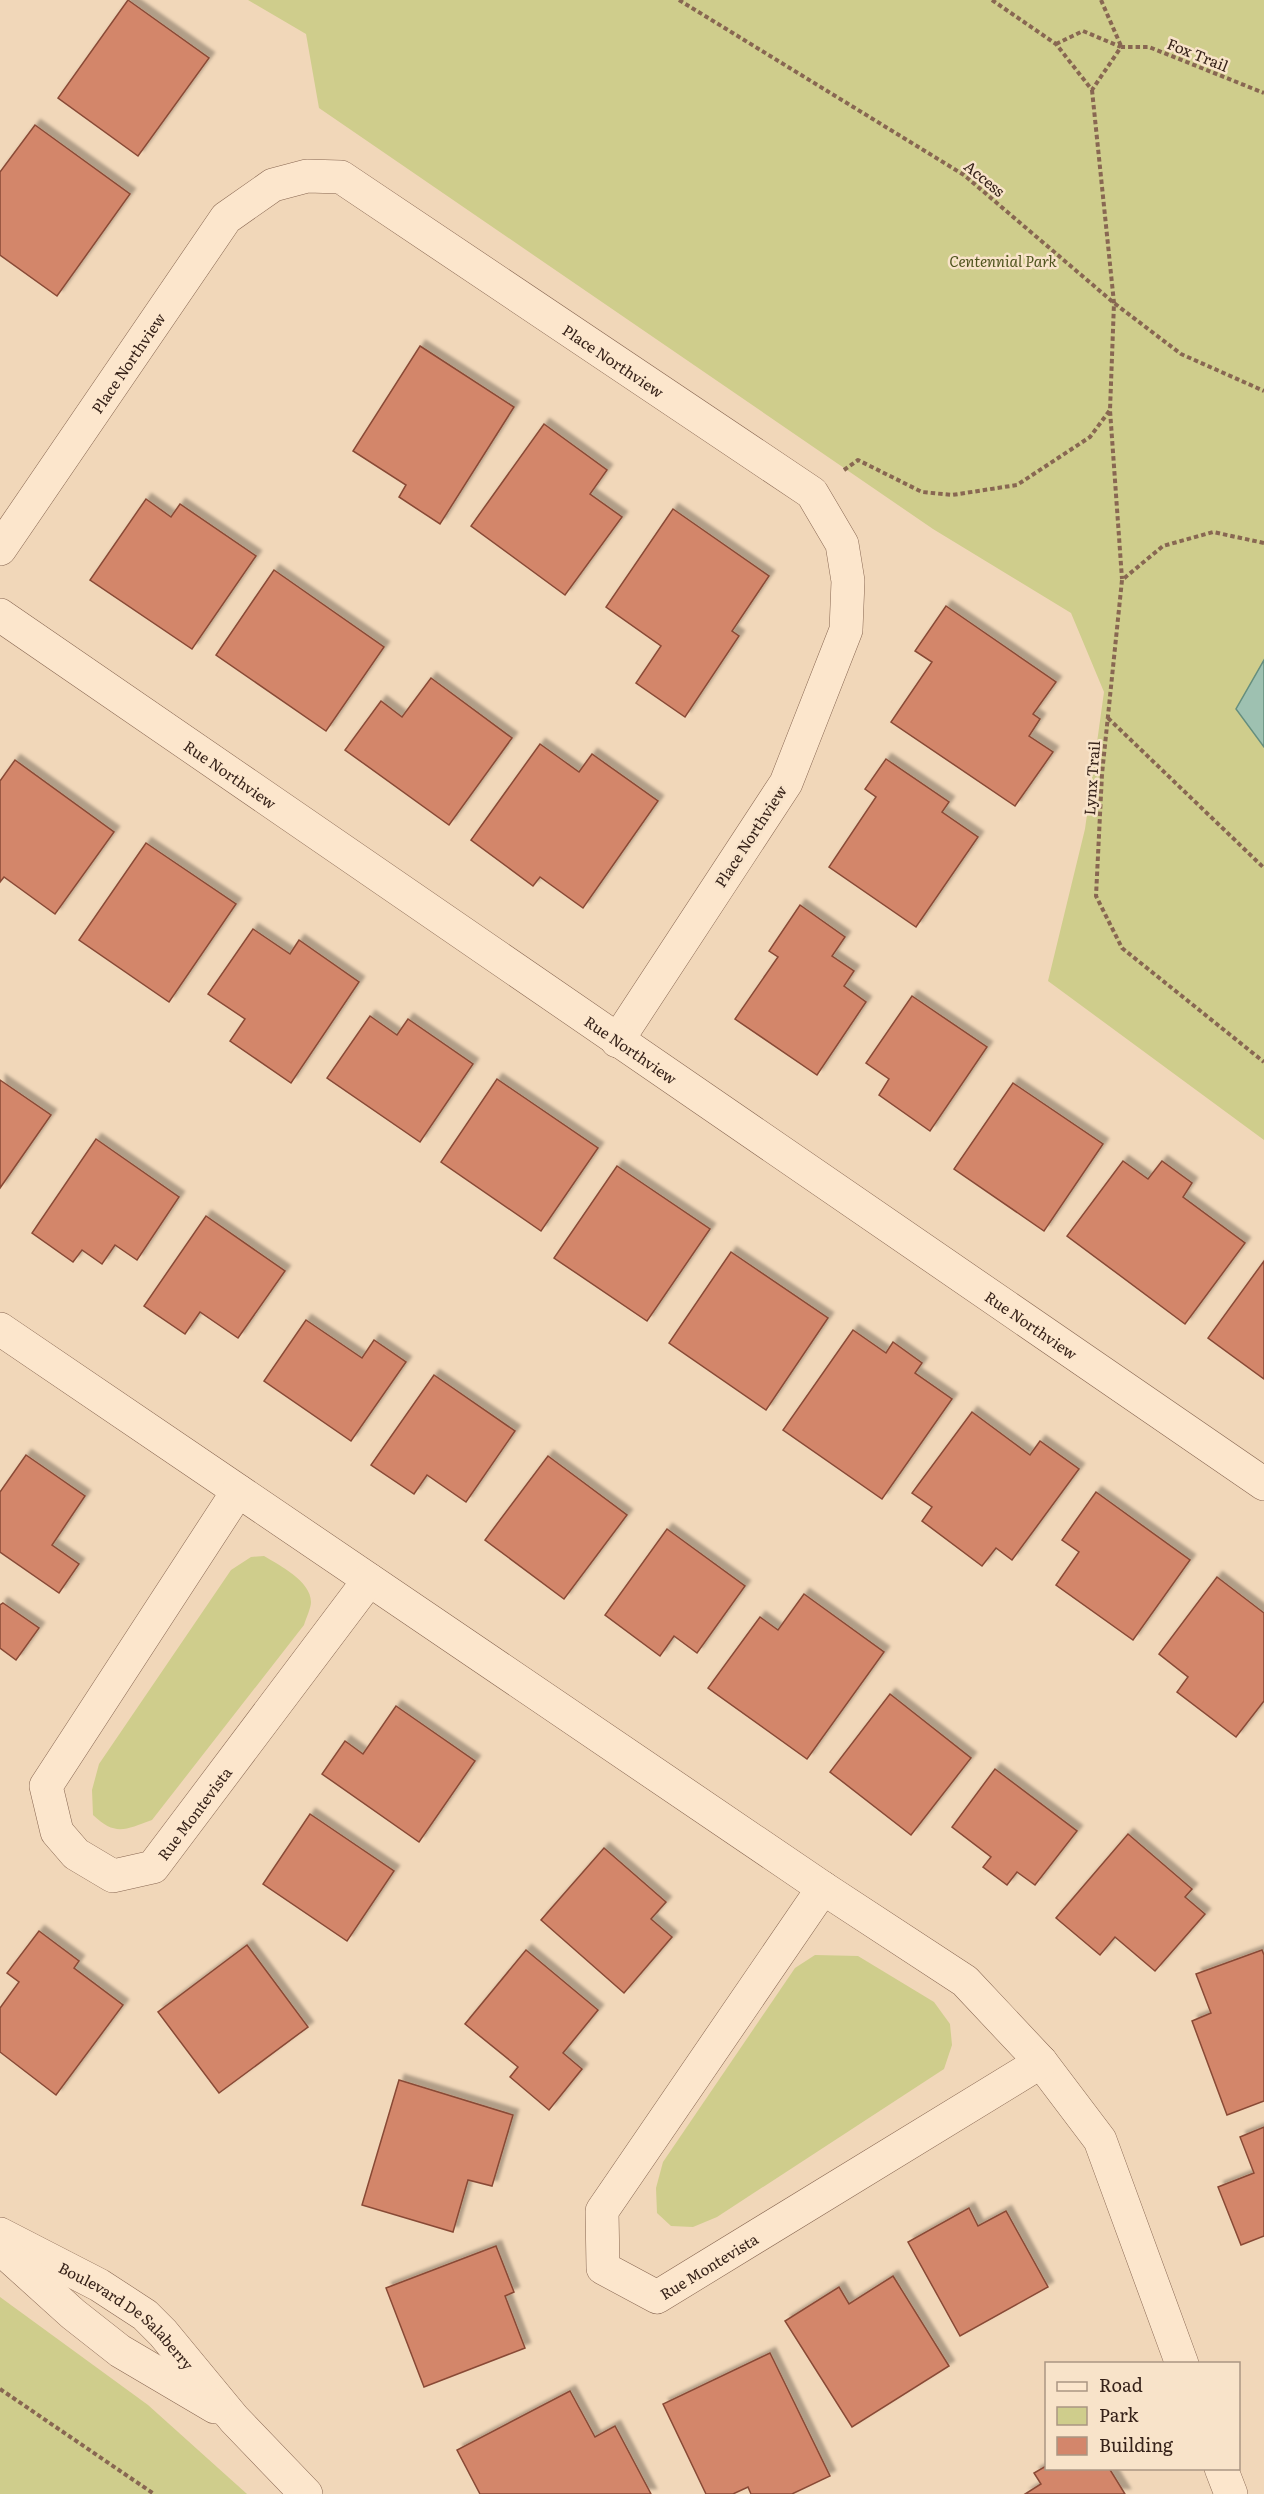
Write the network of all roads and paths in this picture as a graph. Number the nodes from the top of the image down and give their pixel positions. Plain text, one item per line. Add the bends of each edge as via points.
1 (679, 0) edge
2 (992, 0) edge
3 (1101, 0) edge
4 (1056, 44) junction
5 (1121, 47) junction
6 (1092, 90) junction
7 (1264, 93) edge
8 (1114, 303) junction
9 (1264, 391) edge
10 (1110, 410) junction
11 (812, 493) junction
12 (1264, 543) edge
13 (0, 549) edge
14 (1122, 580) junction
15 (0, 615) edge
16 (1108, 717) junction
17 (1264, 868) edge
18 (617, 1041) junction
19 (1264, 1062) edge
20 (0, 1329) edge
21 (1264, 1484) edge
22 (238, 1491) junction
23 (369, 1580) junction
24 (823, 1888) junction
25 (1041, 2062) junction
26 (0, 2234) edge
27 (0, 2248) edge
28 (1181, 2362) edge
29 (0, 2389) edge
30 (234, 2419) junction
31 (1221, 2470) edge
32 (153, 2494) edge
33 (306, 2494) edge
34 (1230, 2494) edge

1 - 8 path, Access via 964,175
2 - 4 path
3 - 5 path
4 - 5 path, Fox Trail via 1083,31
4 - 6 path
5 - 6 path
5 - 7 path, Fox Trail via 1149,47
6 - 8 path
8 - 9 path, Access via 1181,354
8 - 10 path
10 - 11 path via 1090,437 1017,485 952,495 922,492 858,460
10 - 14 path
11 - 13 street, Place Northview via 341,177 307,176 273,185 226,218
11 - 18 street, Place Northview via 842,544 848,581 846,630 786,783
12 - 14 path via 1213,532 1163,546
14 - 16 path, Lynx Trail
15 - 18 street, Rue Northview
16 - 17 path
16 - 19 path, Lynx Trail via 1096,896 1122,948
18 - 21 street, Rue Northview
20 - 22 street
22 - 23 street
22 - 23 street, Rue Montevista via 46,1786 57,1832 76,1854 113,1875 153,1867
23 - 24 street
24 - 25 street via 965,1981
24 - 25 street, Rue Montevista via 602,2211 603,2268 657,2297
25 - 28 street via 1100,2140
26 - 30 street, Boulevard De Salaberry via 99,2284 145,2315
27 - 30 street, Boulevard De Salaberry via 72,2314 120,2351
29 - 32 path
30 - 33 street, Boulevard De Salaberry
31 - 34 street

